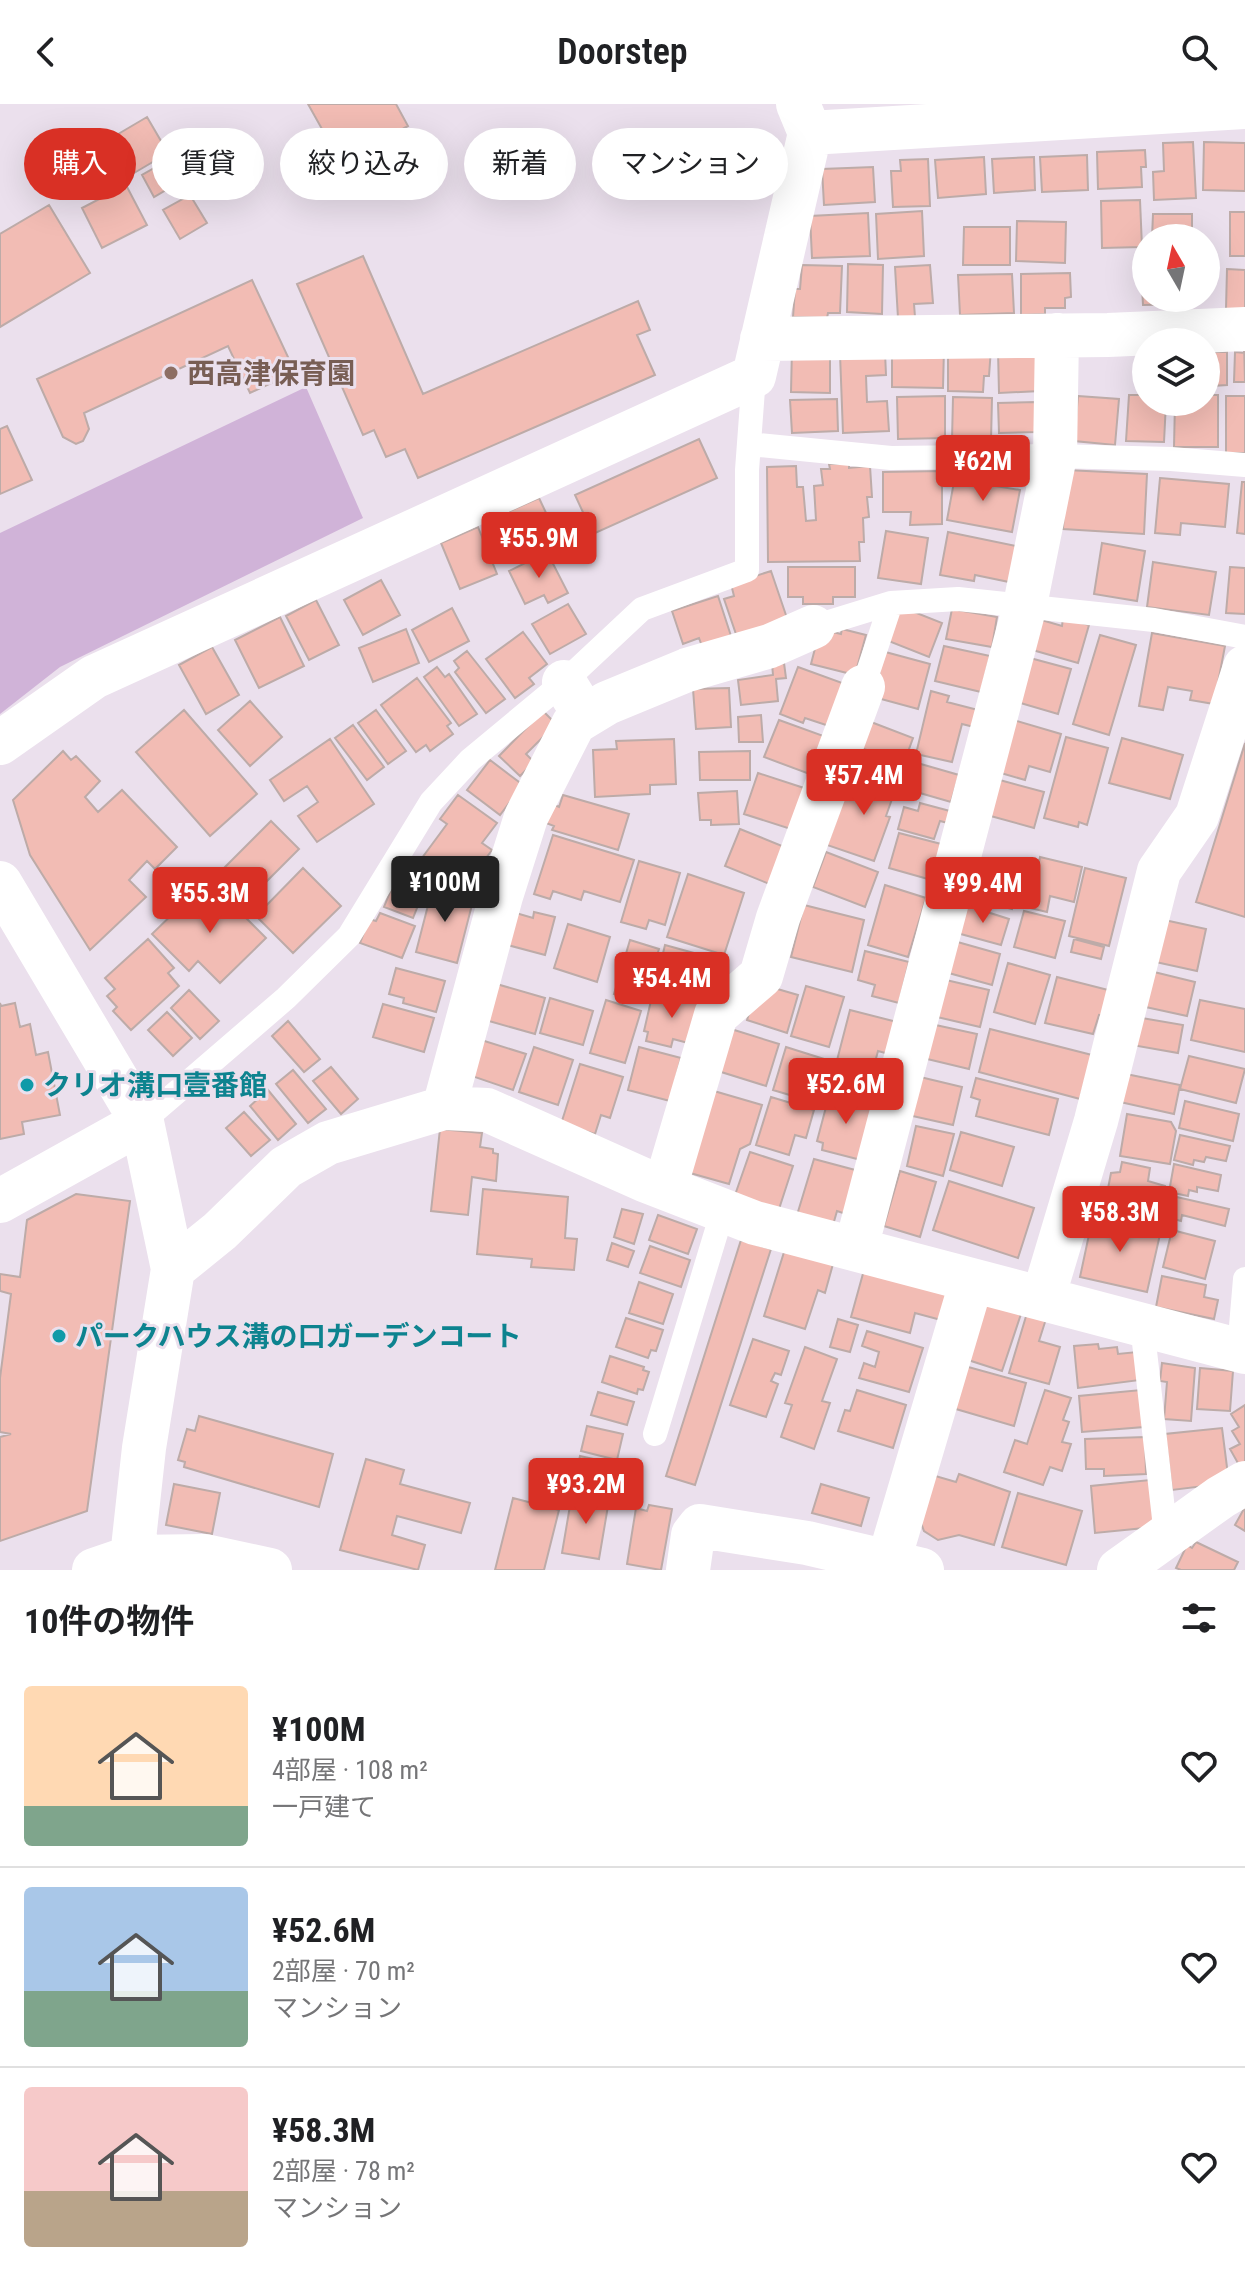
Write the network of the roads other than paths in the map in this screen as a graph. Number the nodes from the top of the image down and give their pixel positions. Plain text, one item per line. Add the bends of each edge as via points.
1 (1245, 107) edge
2 (804, 118) edge
3 (1245, 329) edge
4 (1057, 335) junction
5 (758, 358) junction
6 (749, 444) junction
7 (1055, 456) junction
8 (1245, 465) edge
9 (891, 603) junction
10 (1025, 605) junction
11 (813, 627) joint
12 (1245, 637) edge
13 (1245, 667) edge
14 (863, 687) joint
15 (575, 699) junction
16 (0, 743) edge
17 (1, 889) edge
18 (444, 1108) junction
19 (142, 1122) junction
20 (665, 1188) junction
21 (0, 1201) edge
22 (723, 1210) junction
23 (856, 1248) junction
24 (173, 1269) junction
25 (1245, 1279) edge
26 (972, 1280) junction
27 (1043, 1298) junction
28 (1142, 1325) junction
29 (1242, 1351) edge
30 (655, 1434) dead end
31 (1245, 1483) edge
32 (1166, 1536) junction
33 (118, 1566) edge
34 (899, 1567) edge
35 (270, 1570) edge
36 (688, 1570) edge
37 (1119, 1570) edge

1 - 2 street
2 - 5 street
3 - 4 street
4 - 5 street
4 - 7 street
5 - 6 lane
5 - 16 street via 413,529 94,677
6 - 7 lane via 891,458
6 - 15 lane via 747,570 642,609
7 - 8 lane
7 - 10 street
9 - 10 lane via 958,599
9 - 11 lane
9 - 14 lane
10 - 12 lane
10 - 23 street
11 - 15 street via 607,703
13 - 27 street via 1197,816 1159,871 1096,1121
14 - 20 street via 761,976 716,1015
15 - 18 street via 574,723 526,817
15 - 19 lane via 470,760 431,802 349,936 286,998
17 - 19 street
18 - 20 street via 487,1110
18 - 24 street via 328,1143 286,1167
19 - 21 street
19 - 24 street
20 - 22 street
22 - 23 street
22 - 30 lane
23 - 26 street
24 - 33 street via 144,1448
25 - 29 lane
26 - 27 street
26 - 34 street
27 - 28 street
28 - 29 street
28 - 32 lane
31 - 32 street
32 - 37 street
33 - 35 street via 205,1556
34 - 36 street via 807,1543 700,1526 693,1535

